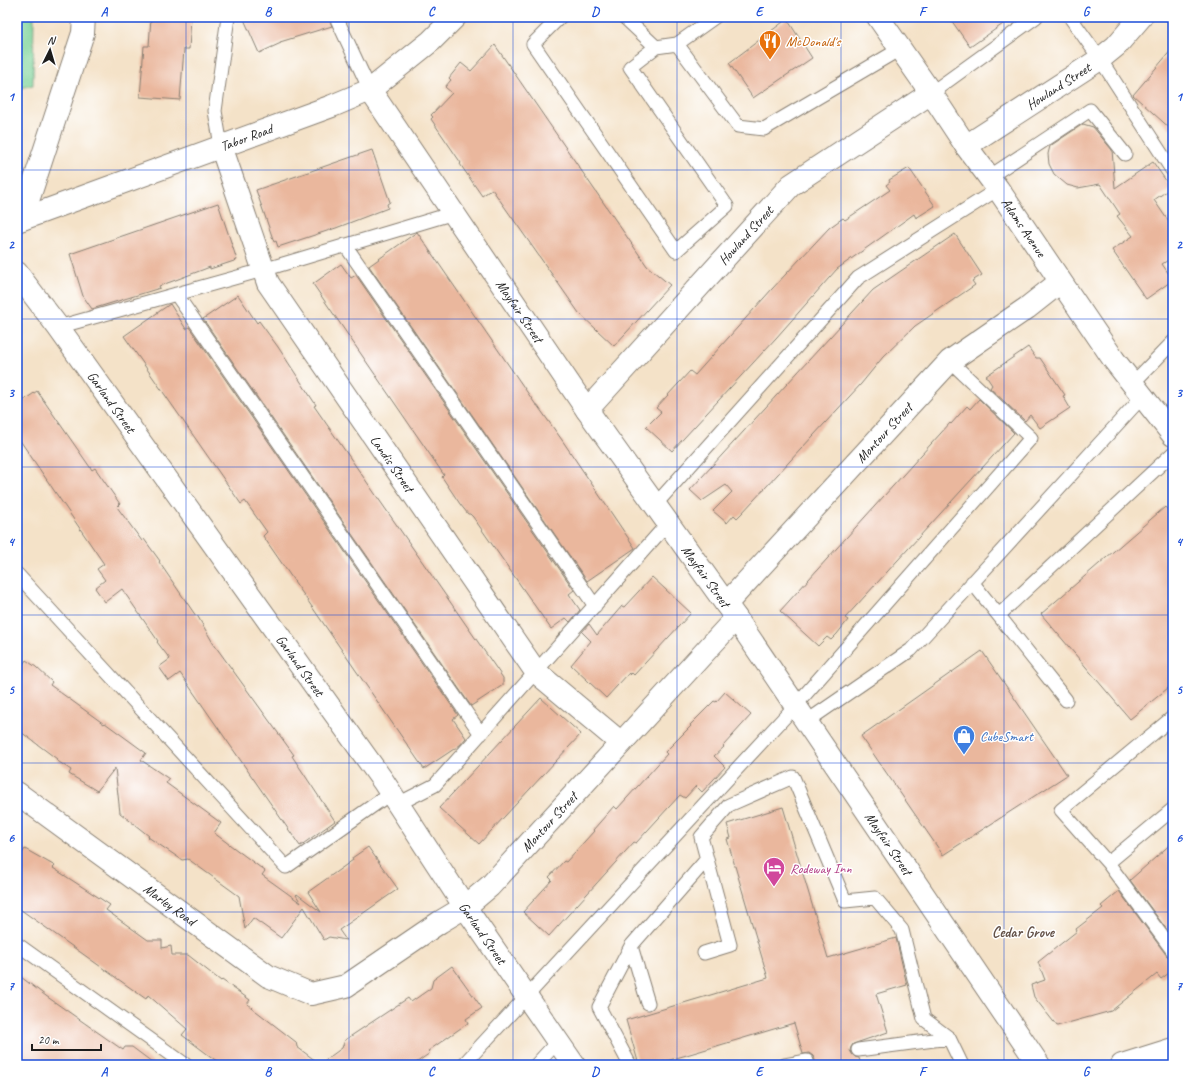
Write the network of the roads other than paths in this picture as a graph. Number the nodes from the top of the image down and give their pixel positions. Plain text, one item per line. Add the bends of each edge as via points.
1 (84, 17) edge
2 (228, 17) edge
3 (336, 17) edge
4 (454, 17) edge
5 (560, 17) edge
6 (624, 17) edge
7 (715, 17) edge
8 (878, 17) edge
9 (1036, 17) edge
10 (1070, 17) edge
11 (1141, 17) edge
12 (677, 44) junction
13 (656, 47) junction
14 (900, 48) junction
15 (1100, 60) junction
16 (370, 90) junction
17 (931, 93) junction
18 (221, 146) junction
19 (966, 146) junction
20 (1124, 154) dead end
21 (1173, 169) edge
22 (993, 183) junction
23 (454, 213) junction
24 (19, 225) edge
25 (345, 245) junction
26 (263, 270) junction
27 (17, 273) edge
28 (1060, 282) junction
29 (176, 294) junction
30 (58, 327) junction
31 (1173, 342) edge
32 (950, 361) junction
33 (1137, 390) junction
34 (587, 410) junction
35 (1172, 430) edge
36 (1173, 453) edge
37 (655, 505) junction
38 (668, 523) junction
39 (17, 574) edge
40 (972, 582) junction
41 (594, 606) junction
42 (731, 611) junction
43 (999, 615) junction
44 (536, 672) junction
45 (1066, 700) dead end
46 (801, 714) junction
47 (1173, 717) edge
48 (481, 734) junction
49 (621, 742) junction
50 (17, 793) edge
51 (394, 799) junction
52 (1173, 809) edge
53 (707, 859) junction
54 (1108, 863) junction
55 (465, 907) junction
56 (17, 944) edge
57 (631, 946) junction
58 (1173, 951) edge
59 (704, 953) dead end
60 (332, 989) joint
61 (527, 997) junction
62 (648, 1003) dead end
63 (949, 1038) junction
64 (558, 1041) junction
65 (1173, 1049) edge
66 (858, 1050) dead end
67 (807, 1061) dead end
68 (186, 1065) edge
69 (463, 1065) edge
70 (536, 1065) edge
71 (574, 1065) edge
72 (630, 1065) edge
73 (785, 1065) edge
74 (962, 1065) edge
75 (1039, 1065) edge
76 (1122, 1065) edge

1 - 24 main road via 83,33
2 - 18 lane via 215,111
3 - 16 lane
4 - 16 main road, Tabor Road via 431,41
5 - 13 lane via 534,44 676,251 727,206 630,67
6 - 13 lane
7 - 12 lane
8 - 14 main road, Adams Avenue
9 - 17 lane
10 - 15 lane
11 - 15 main road, Howland Street
12 - 13 lane
12 - 14 lane via 738,126 764,129
14 - 17 main road, Adams Avenue
15 - 19 main road, Howland Street
15 - 21 lane
16 - 18 main road, Tabor Road
16 - 23 main road, Mayfair Street
17 - 19 main road, Adams Avenue
17 - 34 main road, Howland Street via 792,185
18 - 24 main road, Tabor Road
18 - 26 main road, Landis Street
19 - 22 main road, Adams Avenue
20 - 22 lane via 1090,110
22 - 28 main road, Adams Avenue
22 - 37 lane via 858,278
23 - 25 lane
23 - 34 main road, Mayfair Street
25 - 26 lane
25 - 41 lane
26 - 29 lane
26 - 44 main road, Landis Street via 268,283
27 - 30 main road, Garland Street
28 - 32 main road, Montour Street
28 - 33 main road, Adams Avenue
29 - 30 lane
29 - 48 lane
30 - 51 main road, Garland Street
31 - 33 lane
32 - 42 main road, Montour Street
32 - 46 lane via 1031,438
33 - 35 main road, Adams Avenue
33 - 40 lane
34 - 37 main road, Mayfair Street
36 - 43 lane
37 - 38 main road, Mayfair Street
38 - 41 lane
38 - 42 main road, Mayfair Street
39 - 51 lane via 286,867
40 - 43 lane
40 - 46 lane via 911,650
41 - 44 lane
42 - 46 main road, Mayfair Street
42 - 49 main road, Montour Street
43 - 45 lane
44 - 48 lane
44 - 49 main road, Landis Street
46 - 61 lane
46 - 75 main road, Mayfair Street
47 - 54 lane via 1061,810
48 - 51 lane via 435,785
49 - 55 main road, Montour Street via 490,886
50 - 60 main road, Marley Road via 268,976 311,994
51 - 55 main road, Garland Street
52 - 54 lane
53 - 57 lane
53 - 59 lane via 730,945
53 - 63 lane via 700,837 729,805 792,777 845,901 875,898 902,930 924,1019
54 - 58 lane
55 - 60 main road, Montour Street via 346,986
55 - 61 main road, Garland Street
56 - 68 lane
57 - 62 lane
57 - 72 lane via 599,1007
61 - 64 main road, Garland Street
61 - 69 lane
63 - 66 lane
63 - 74 lane
64 - 70 lane
64 - 71 main road, Garland Street
65 - 76 main road
67 - 73 lane

